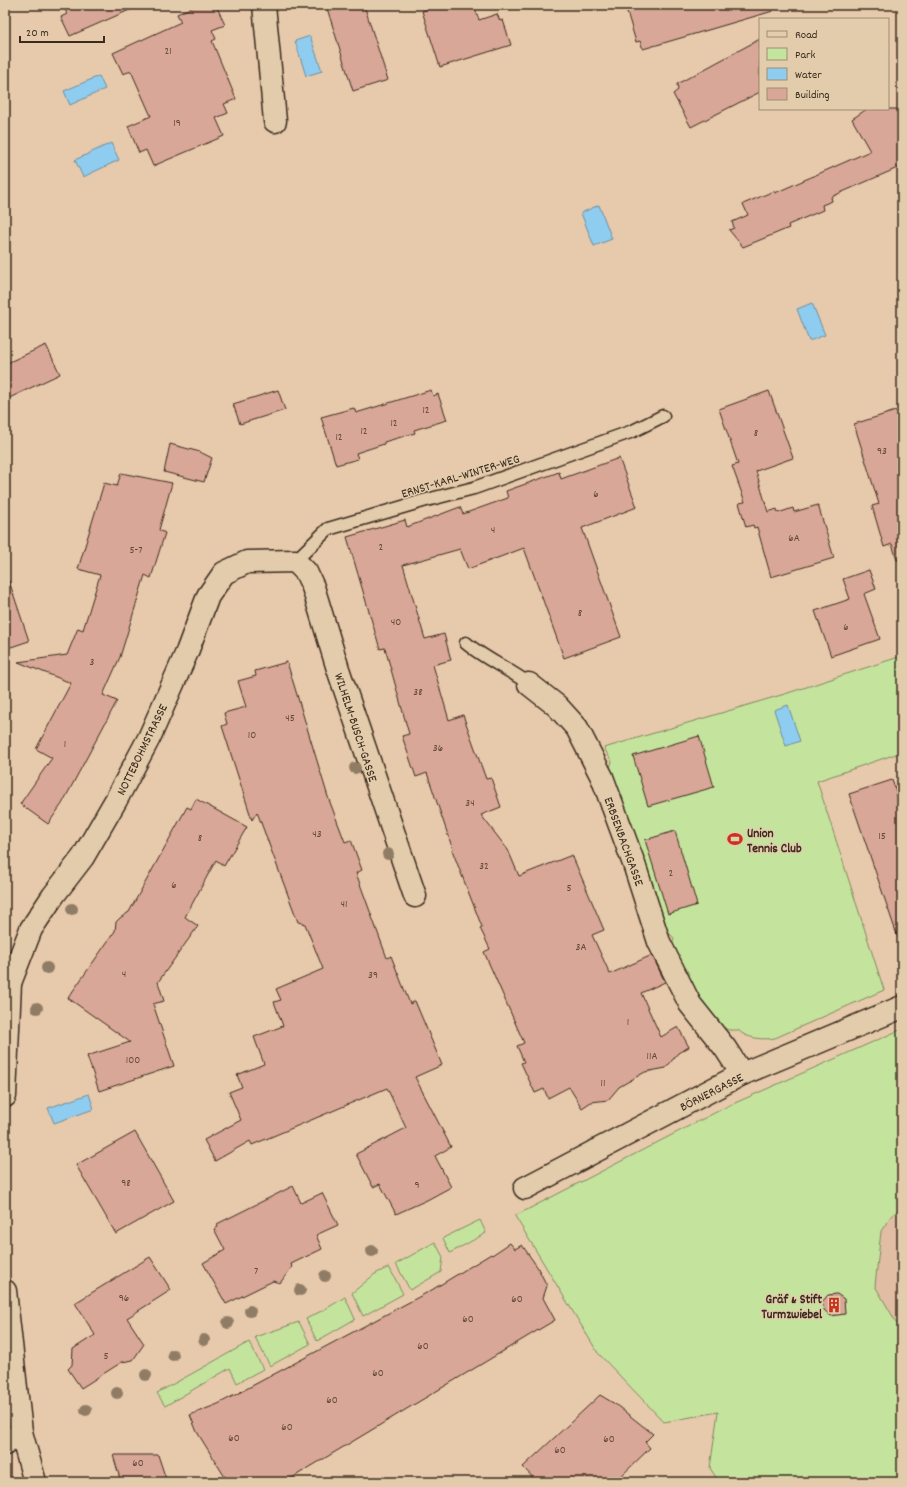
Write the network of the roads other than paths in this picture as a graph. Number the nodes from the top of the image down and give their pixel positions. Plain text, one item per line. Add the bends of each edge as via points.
1 (264, 5) edge
2 (275, 121) dead end
3 (663, 416) dead end
4 (295, 561) junction
5 (466, 643) dead end
6 (529, 684) joint
7 (415, 896) dead end
8 (8, 973) edge
9 (902, 1007) edge
10 (742, 1074) junction
11 (5, 1096) edge
12 (525, 1188) dead end
13 (5, 1291) edge
14 (13, 1438) edge
15 (35, 1482) edge

1 - 2 street
3 - 4 lane, ERNST-KARL-WINTER-WEG via 632,431 474,488 328,529
4 - 7 street, WILHELM-BUSCH-GASSE via 306,572 313,587
4 - 8 street, NOTTEBOHMSTRASSE via 247,562 224,573 208,596 187,652 149,738 116,800 83,857 31,929
5 - 6 lane, ERBSENBACHGASSE via 479,654
6 - 10 street, ERBSENBACHGASSE via 557,706 577,728 602,777 663,949 690,1004 726,1048
8 - 11 street, NOTTEBOHMSTRASSE
9 - 10 street, BÖRNERGASSE
10 - 12 street, BÖRNERGASSE
13 - 14 street
14 - 15 street

